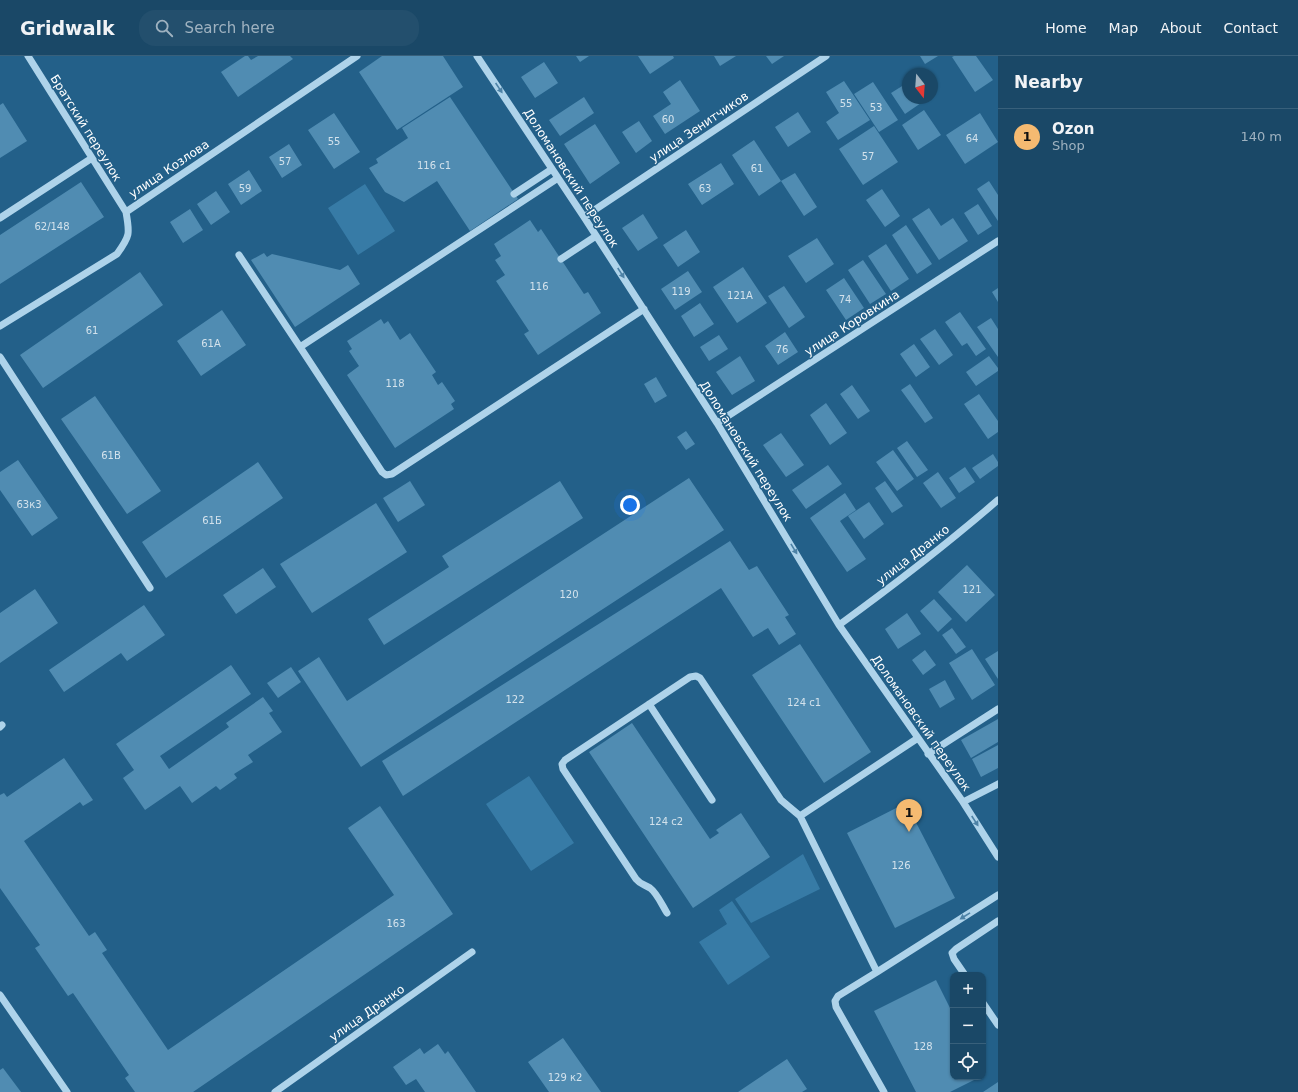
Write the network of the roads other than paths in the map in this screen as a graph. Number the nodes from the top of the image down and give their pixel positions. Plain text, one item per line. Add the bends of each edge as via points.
1 (28, 56) edge
2 (357, 56) edge
3 (477, 56) edge
4 (826, 56) edge
5 (92, 158) junction
6 (552, 169) junction
7 (558, 178) junction
8 (514, 194) dead end
9 (126, 212) junction
10 (584, 217) junction
11 (0, 218) edge
12 (596, 236) junction
13 (998, 241) edge
14 (239, 255) dead end
15 (561, 259) dead end
16 (644, 309) junction
17 (0, 326) edge
18 (300, 347) junction
19 (0, 357) edge
20 (717, 423) junction
21 (998, 500) edge
22 (150, 588) dead end
23 (839, 625) junction
24 (649, 704) junction
25 (998, 709) edge
26 (918, 738) junction
27 (928, 754) junction
28 (998, 784) edge
29 (712, 800) dead end
30 (963, 802) junction
31 (800, 816) junction
32 (998, 857) edge
33 (998, 896) edge
34 (667, 913) dead end
35 (998, 921) edge
36 (472, 952) dead end
37 (877, 972) junction
38 (963, 972) edge
39 (0, 995) edge
40 (2, 1003) edge
41 (986, 1007) edge
42 (998, 1025) edge
43 (67, 1092) edge
44 (275, 1092) edge
45 (884, 1092) edge

1 - 5 street, Братский переулок
2 - 9 street, улица Козлова
3 -> 6 street, Доломановский переулок
4 - 10 street, улица Зенитчиков
5 - 9 street, Братский переулок
5 - 11 street
6 - 7 street, Доломановский переулок
6 - 8 street
7 - 10 street, Доломановский переулок
7 - 18 street
9 - 17 street, улица Козлова via 129,230 117,254
10 - 12 street, Доломановский переулок
12 - 15 street
12 -> 16 street, Доломановский переулок
13 - 20 street, улица Коровкина
14 - 18 street
16 - 18 street via 392,474 386,475
16 - 20 street, Доломановский переулок
19 - 22 street
20 -> 23 street, Доломановский переулок
21 - 23 street, улица Дранко via 899,582
23 - 26 street, Доломановский переулок
24 - 29 street
24 - 31 street via 690,677 700,678 781,800
24 - 34 street via 562,764 636,879 653,891
25 - 27 street
26 - 27 street, Доломановский переулок
26 - 31 street
27 - 30 street, Доломановский переулок
28 - 30 street
30 -> 32 street, Доломановский переулок
31 - 37 street
33 -> 37 street
35 - 38 street via 952,953
36 - 44 street, улица Дранко
37 - 45 street via 838,996 835,1001
39 - 40 street
40 - 43 street
41 - 42 street

